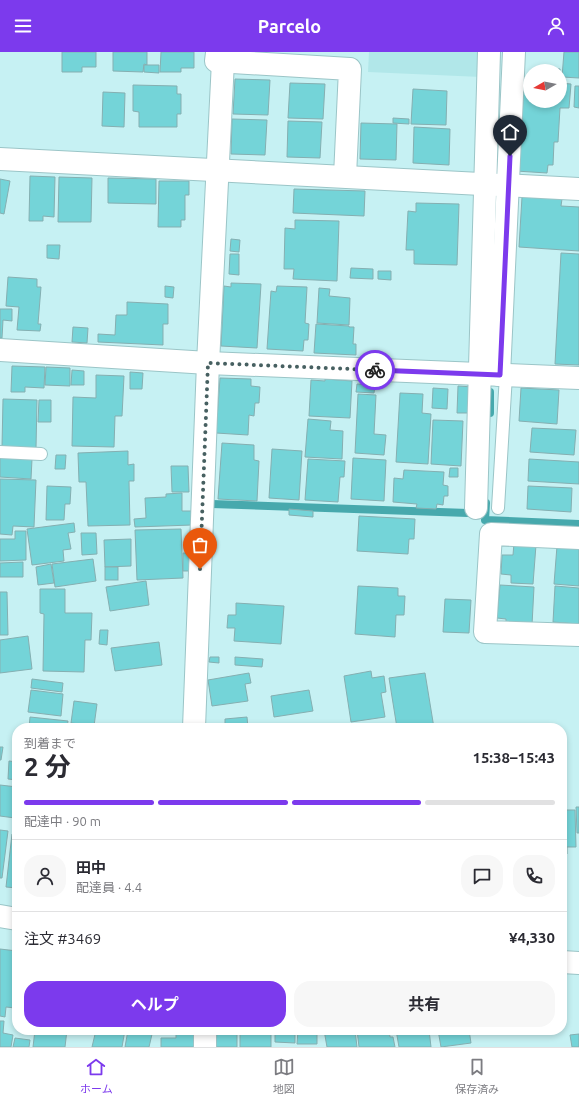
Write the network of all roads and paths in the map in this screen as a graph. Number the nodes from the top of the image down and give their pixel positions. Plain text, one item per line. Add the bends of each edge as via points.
1 (489, 52) edge
2 (514, 52) edge
3 (220, 57) edge
4 (0, 159) edge
5 (218, 170) junction
6 (345, 176) junction
7 (486, 183) junction
8 (508, 186) junction
9 (579, 188) edge
10 (0, 350) edge
11 (208, 363) junction
12 (495, 375) junction
13 (579, 378) edge
14 (0, 452) edge
15 (41, 454) dead end
16 (476, 508) dead end
17 (498, 508) dead end
18 (579, 538) edge
19 (579, 636) edge
20 (194, 723) edge
21 (0, 916) edge
22 (12, 918) edge
23 (567, 962) edge
24 (579, 963) edge
25 (205, 1035) edge
26 (205, 1047) edge

1 - 7 street
2 - 8 street
3 - 5 street
3 - 6 street via 350,68
4 - 5 street
5 - 6 street
5 - 11 street
6 - 7 street
7 - 8 street
7 - 12 street
8 - 9 street
8 - 12 street
10 - 11 street
11 - 12 street
11 - 20 street
12 - 13 street
12 - 16 street
12 - 17 lane
14 - 15 lane
18 - 19 street via 491,534 485,632
21 - 22 street
23 - 24 street
25 - 26 street

